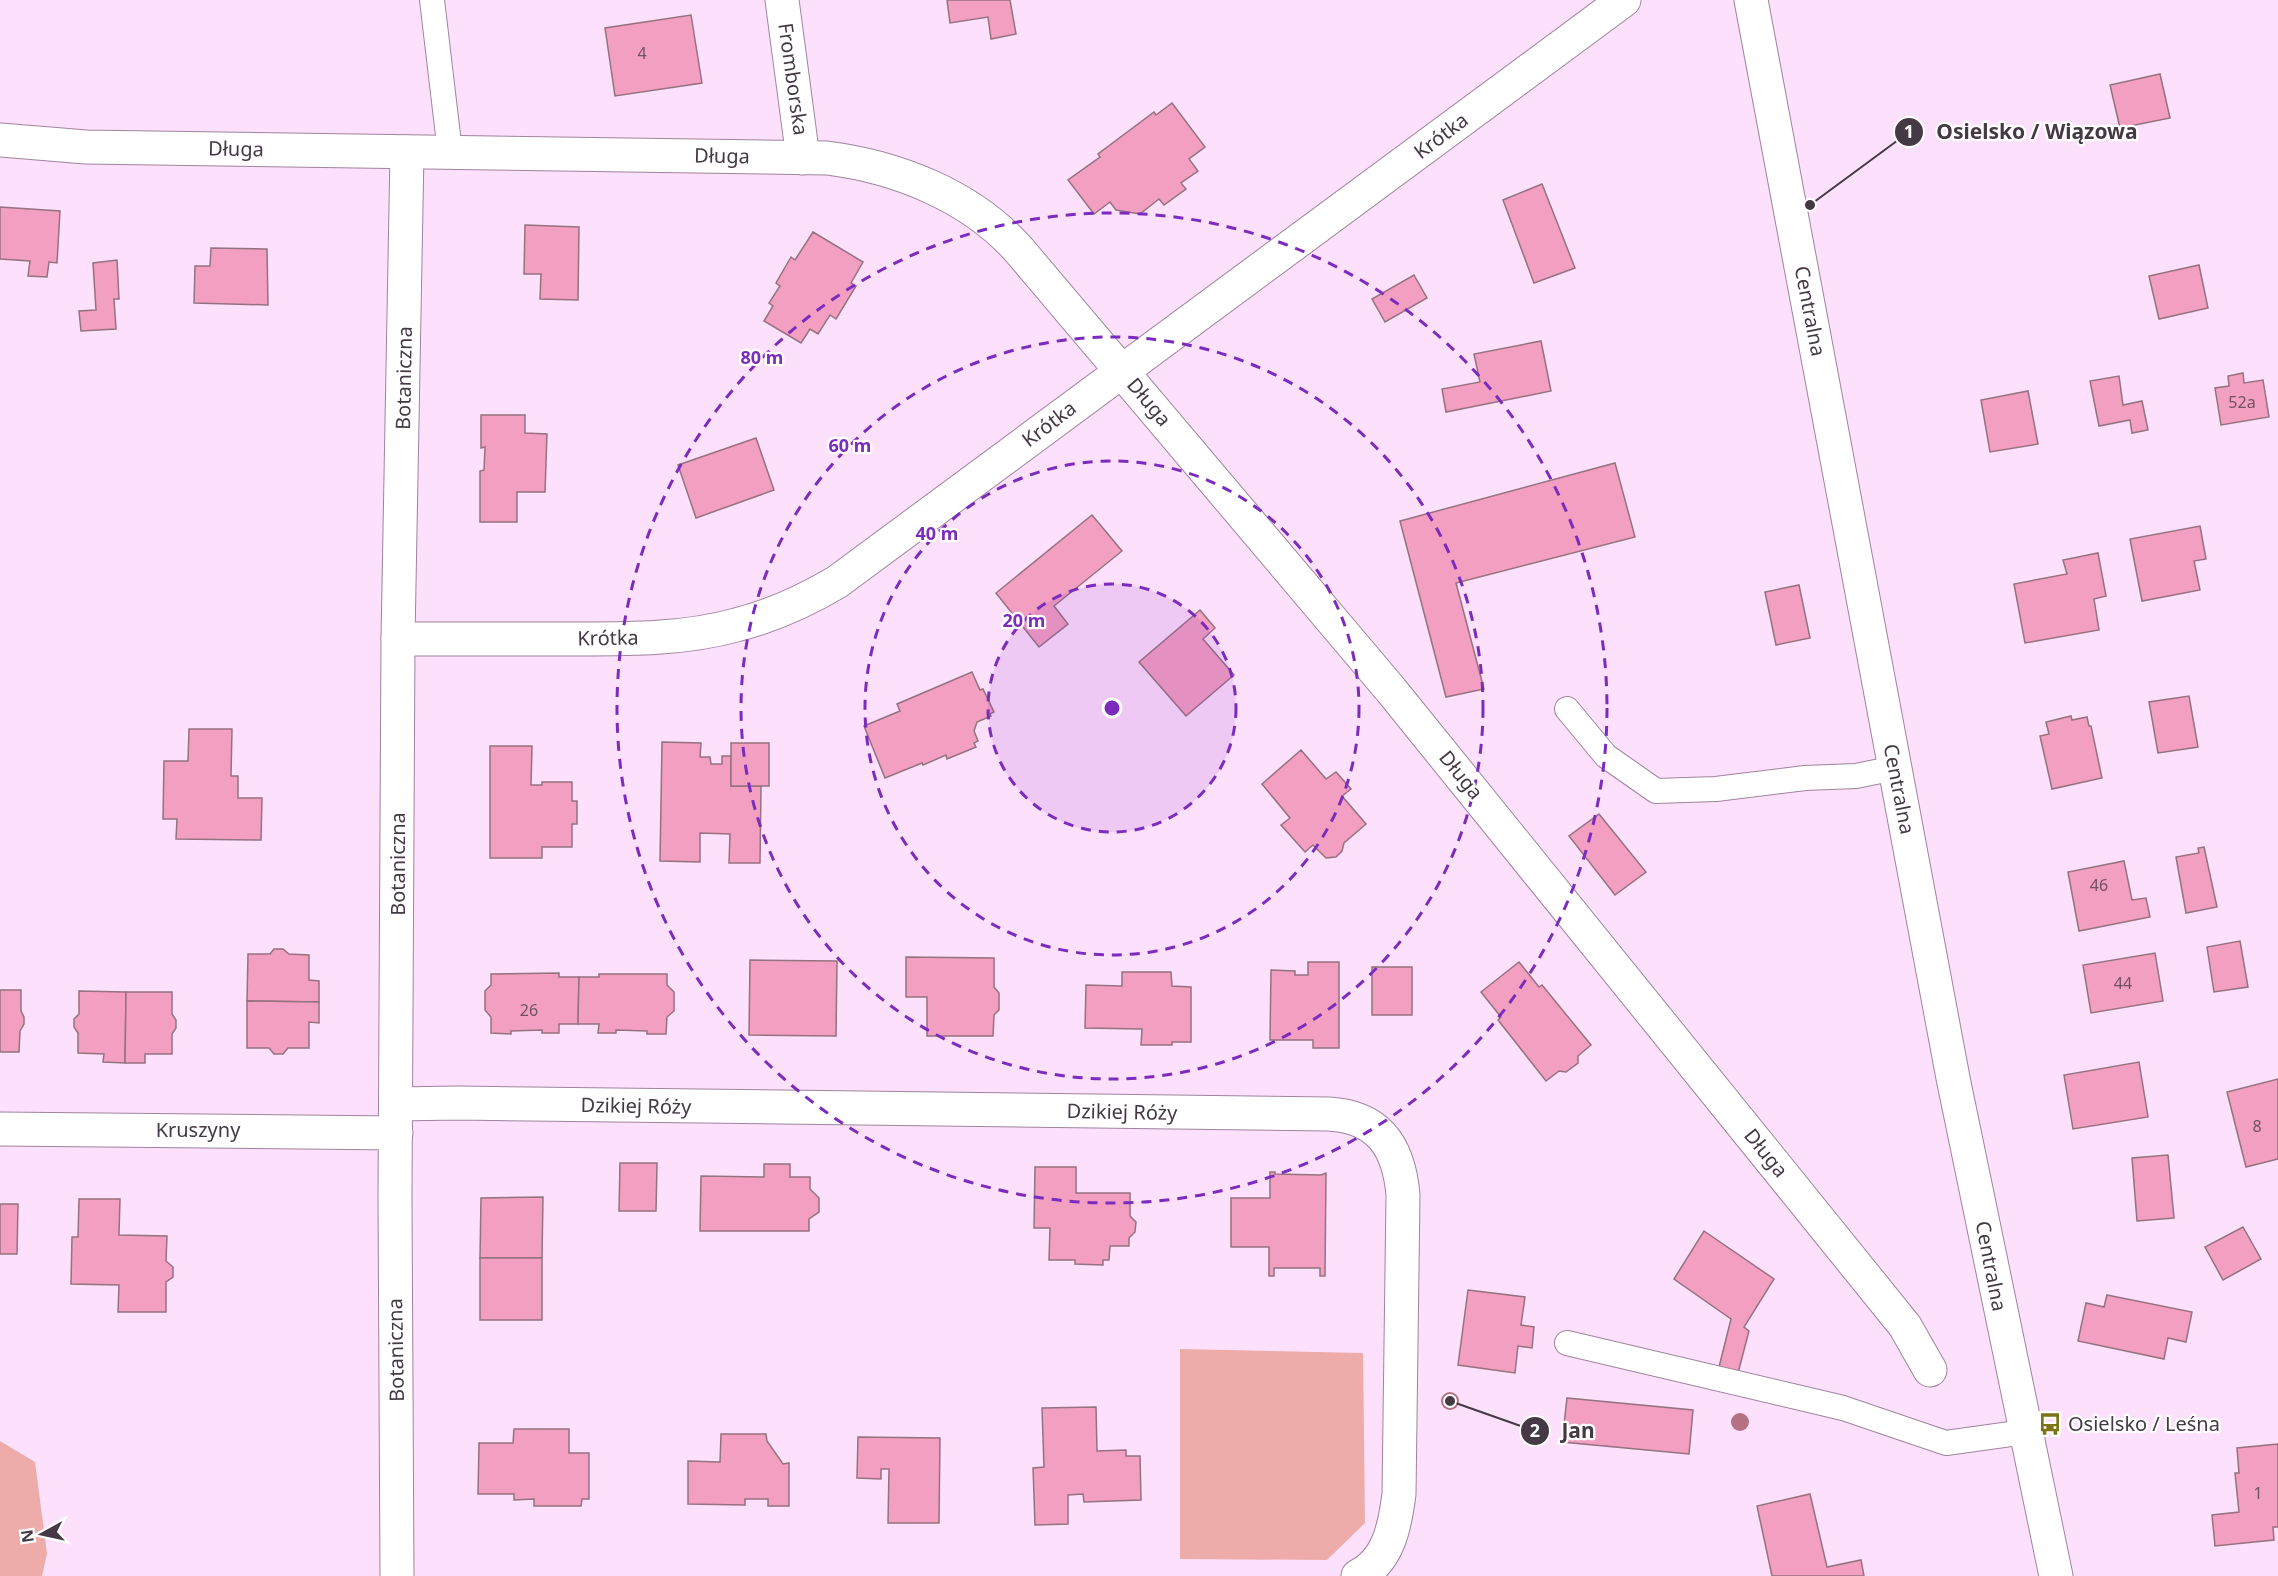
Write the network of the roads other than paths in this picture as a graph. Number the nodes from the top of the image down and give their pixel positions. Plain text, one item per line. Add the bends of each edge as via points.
1 (432, 0) edge
2 (782, 0) edge
3 (1624, 0) edge
4 (1751, 0) edge
5 (0, 140) edge
6 (407, 152) junction
7 (450, 152) junction
8 (803, 158) junction
9 (1122, 370) junction
10 (398, 639) junction
11 (1567, 709) dead end
12 (1895, 768) junction
13 (396, 1118) junction
14 (0, 1129) edge
15 (1567, 1343) dead end
16 (1930, 1370) dead end
17 (2025, 1432) junction
18 (397, 1576) edge
19 (1358, 1576) edge
20 (2056, 1576) edge

1 - 7 lane
2 - 8 street, Fromborska
3 - 9 street, Krótka
4 - 12 street, Centralna
5 - 6 street, Długa via 86,147
6 - 7 street, Długa
6 - 10 street, Botaniczna
7 - 8 street, Długa
8 - 9 street, Długa via 856,162 885,170 914,179 968,208 1016,247
9 - 10 street, Krótka via 837,582 760,619 676,636
9 - 16 street, Długa via 1664,1024 1905,1326
10 - 13 street, Botaniczna
11 - 12 lane via 1606,756 1656,791 1856,776
12 - 17 street, Centralna
13 - 14 street, Kruszyny
13 - 18 street, Botaniczna
13 - 19 street, Dzikiej Róży via 458,1103 1329,1114 1358,1120 1372,1127 1394,1154 1401,1171 1403,1195 1399,1494 1388,1544 1367,1571
15 - 17 lane via 1843,1408 1946,1443
17 - 20 street, Centralna

